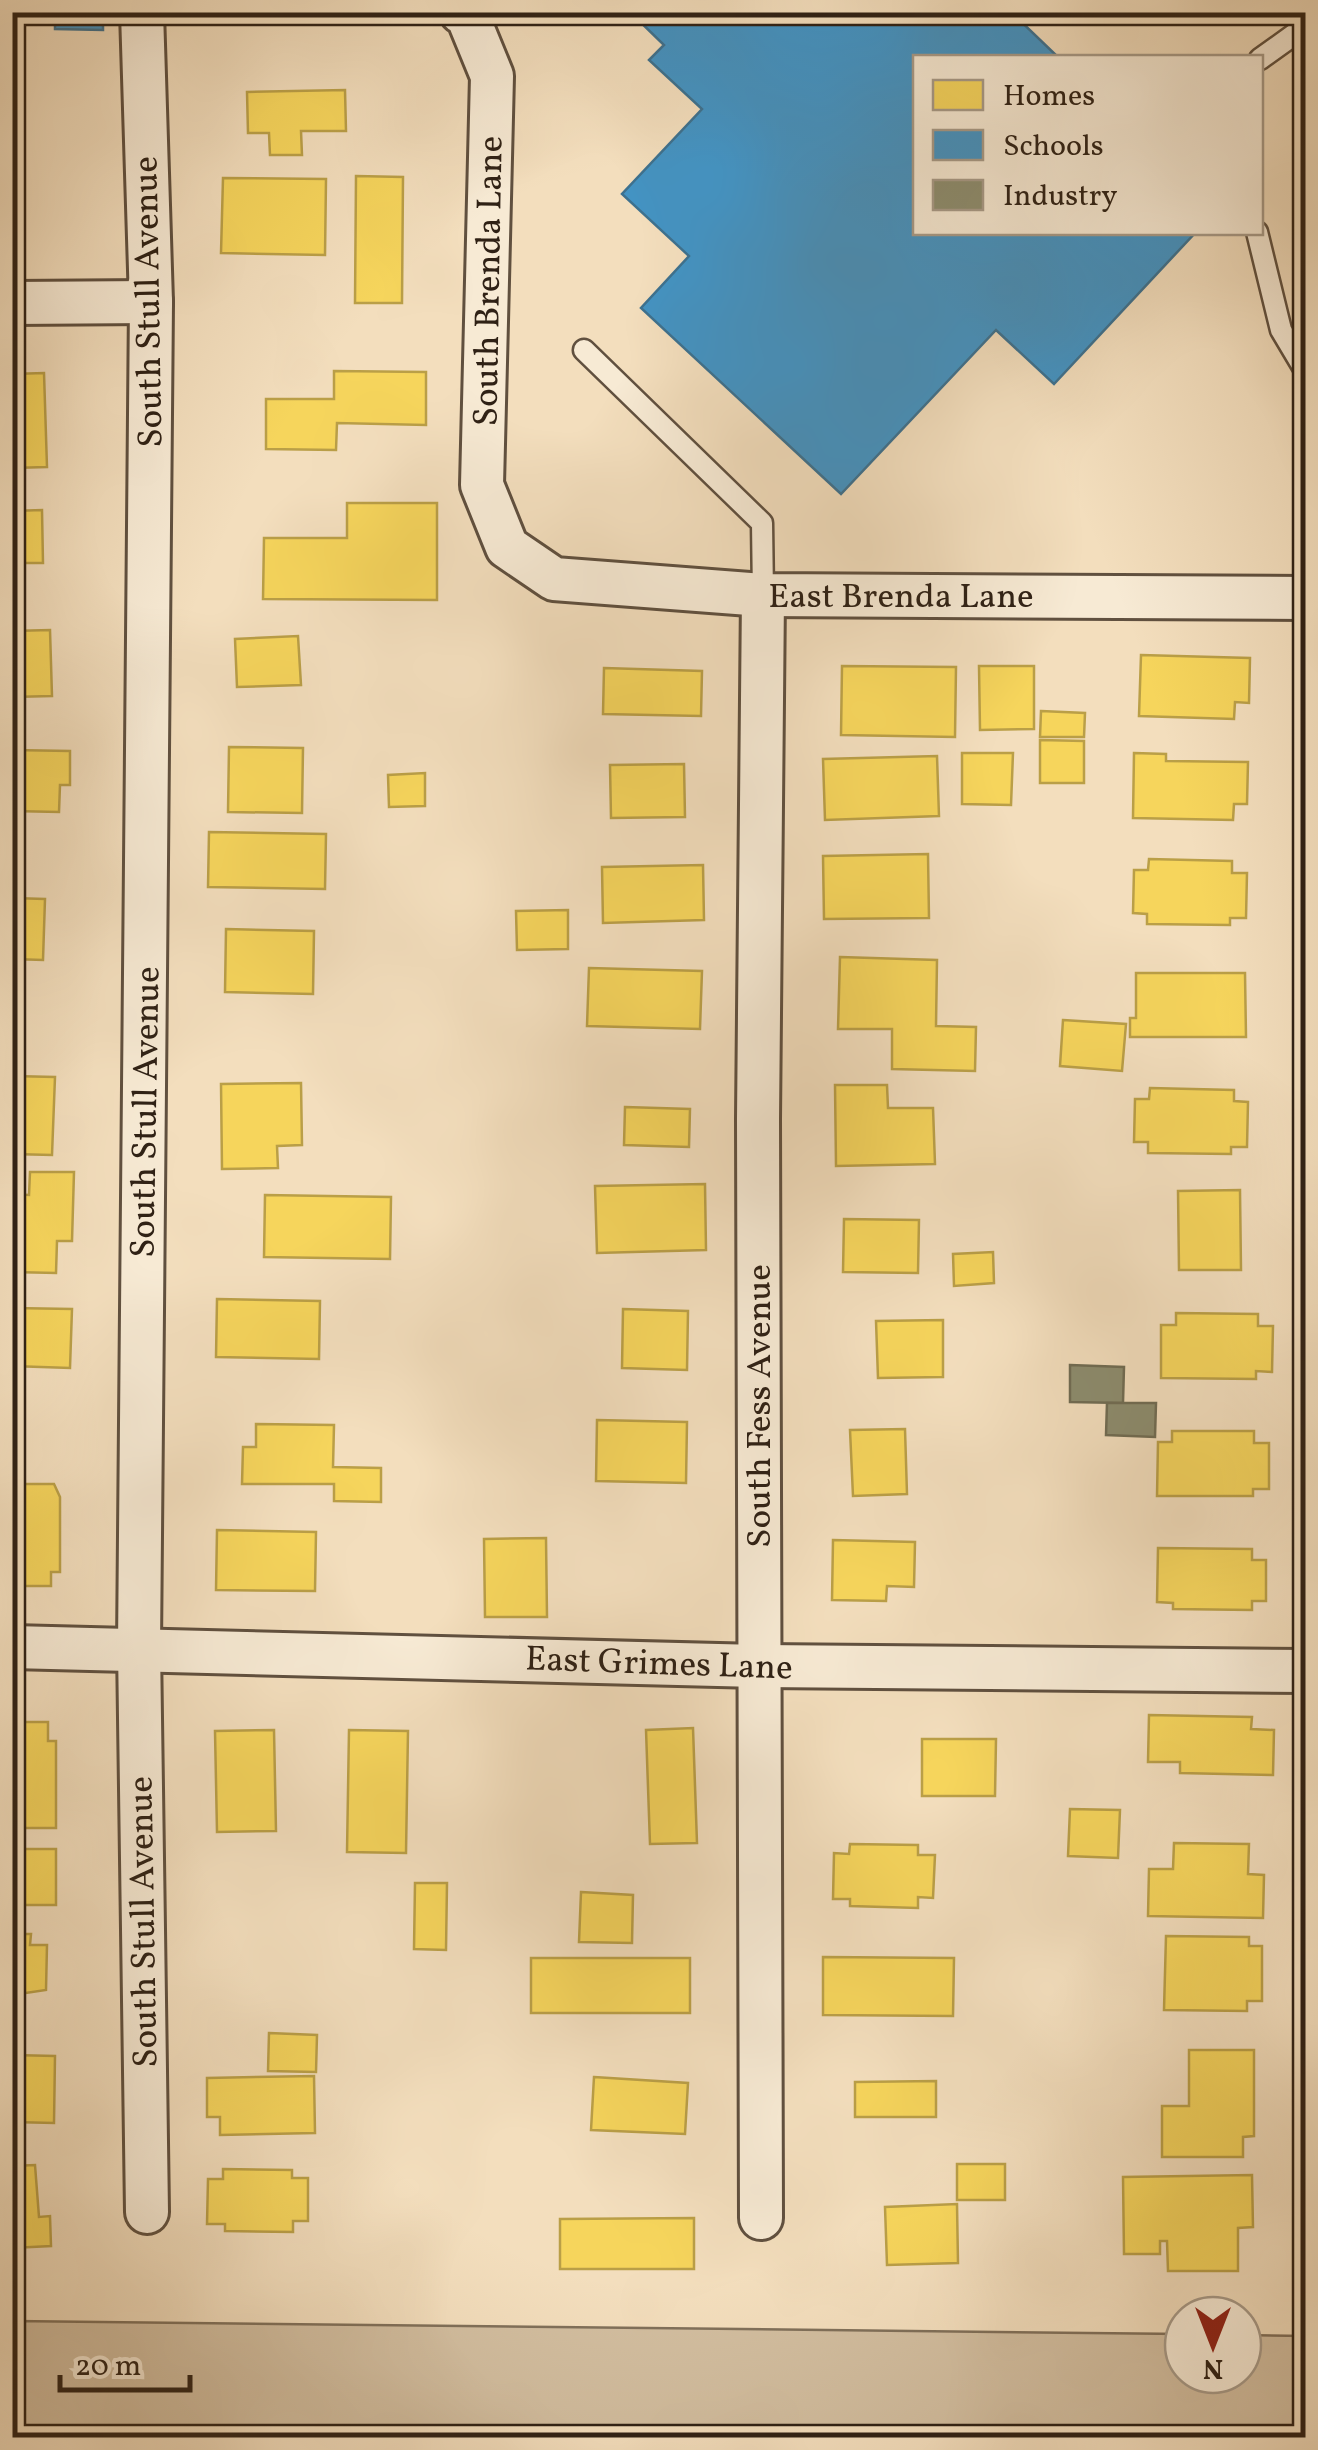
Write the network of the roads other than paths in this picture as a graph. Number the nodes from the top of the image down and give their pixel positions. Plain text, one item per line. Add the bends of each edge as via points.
1 (142, 12) edge
2 (464, 14) edge
3 (1306, 26) edge
4 (1263, 57) edge
5 (1258, 235) edge
6 (151, 302) junction
7 (12, 303) edge
8 (584, 350) dead end
9 (1306, 372) edge
10 (507, 546) joint
11 (763, 594) junction
12 (1306, 598) edge
13 (12, 1647) edge
14 (139, 1647) junction
15 (758, 1666) junction
16 (1306, 1671) edge
17 (147, 2212) dead end
18 (760, 2218) dead end

1 - 6 street, South Stull Avenue
2 - 10 street, South Brenda Lane via 492,76 482,485
3 - 4 lane
5 - 9 lane via 1281,330
6 - 7 street
6 - 14 street, South Stull Avenue
8 - 11 lane via 762,523
10 - 11 street, East Brenda Lane via 554,578
11 - 12 street, East Brenda Lane
11 - 15 street, South Fess Avenue
13 - 14 street, East Grimes Lane
14 - 15 street, East Grimes Lane
14 - 17 street, South Stull Avenue
15 - 16 street, East Grimes Lane
15 - 18 street, South Fess Avenue

